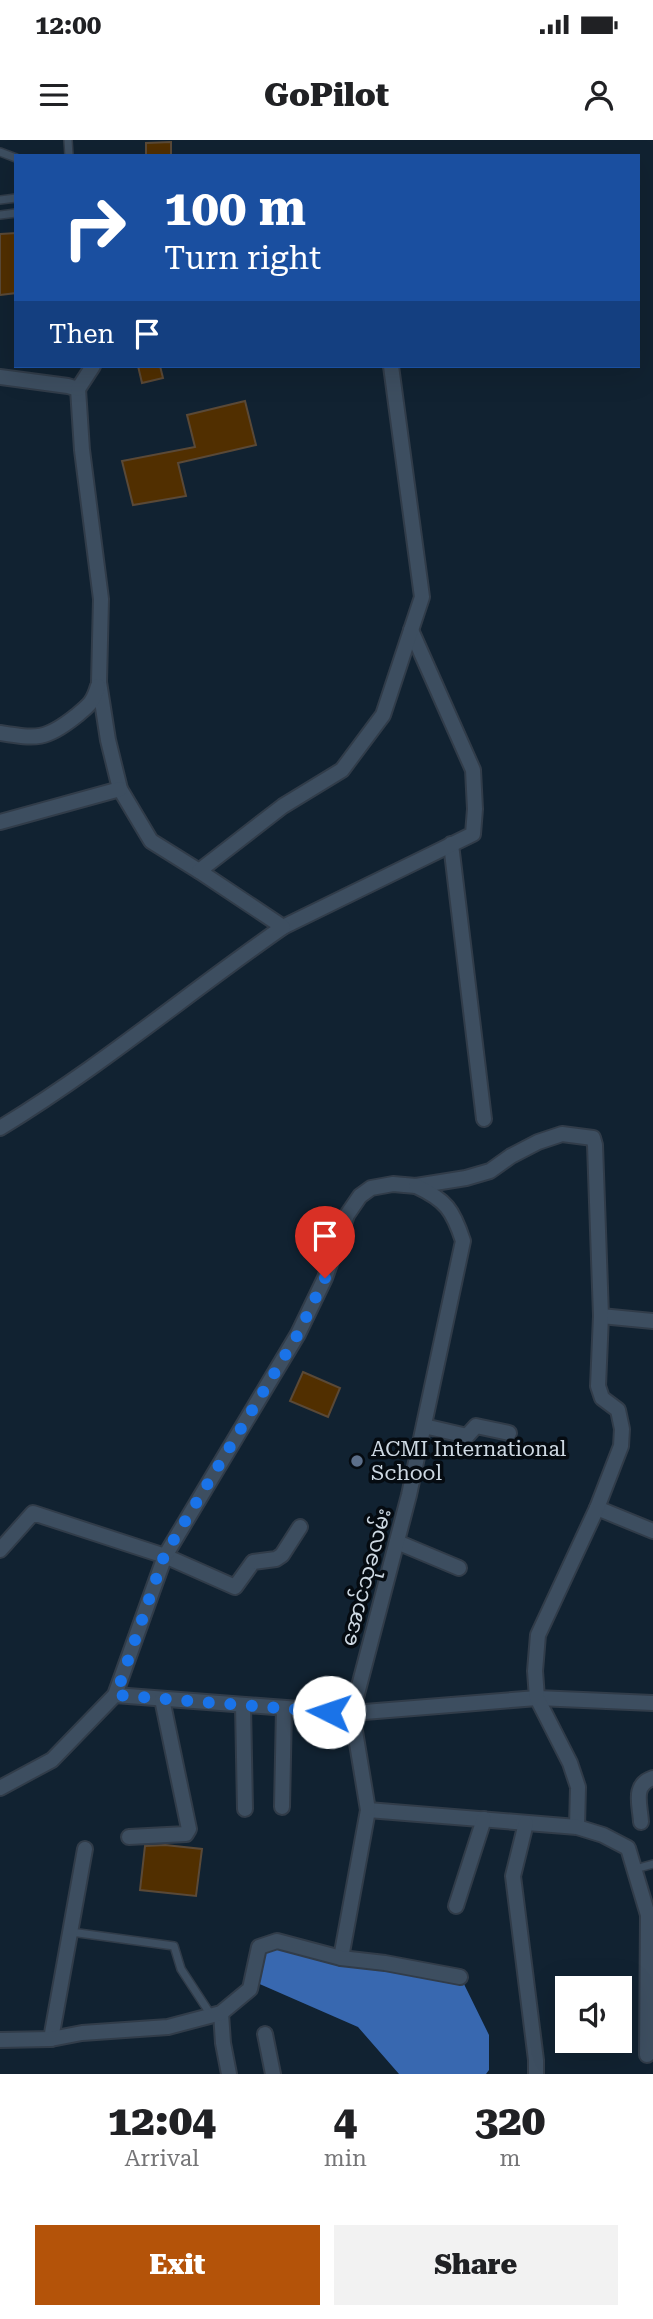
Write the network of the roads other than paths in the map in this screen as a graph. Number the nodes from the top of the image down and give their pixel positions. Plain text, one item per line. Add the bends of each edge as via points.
1 (92, 368) edge
2 (391, 368) edge
3 (0, 377) edge
4 (78, 389) junction
5 (411, 630) junction
6 (99, 682) junction
7 (0, 733) edge
8 (120, 789) junction
9 (0, 822) edge
10 (451, 844) junction
11 (198, 871) junction
12 (282, 927) junction
13 (484, 1119) dead end
14 (0, 1128) edge
15 (416, 1186) junction
16 (601, 1316) junction
17 (653, 1321) edge
18 (424, 1426) junction
19 (509, 1433) dead end
20 (597, 1508) junction
21 (300, 1527) dead end
22 (653, 1531) edge
23 (397, 1542) junction
24 (0, 1550) edge
25 (164, 1556) junction
26 (459, 1569) dead end
27 (116, 1695) junction
28 (537, 1698) junction
29 (162, 1699) junction
30 (653, 1703) edge
31 (243, 1705) junction
32 (284, 1708) junction
33 (352, 1713) junction
34 (653, 1778) edge
35 (0, 1788) edge
36 (282, 1807) dead end
37 (245, 1809) dead end
38 (368, 1810) junction
39 (484, 1819) junction
40 (641, 1822) dead end
41 (526, 1823) junction
42 (577, 1827) junction
43 (129, 1837) dead end
44 (85, 1849) dead end
45 (653, 1864) edge
46 (634, 1869) junction
47 (456, 1906) dead end
48 (71, 1932) junction
49 (341, 1958) junction
50 (460, 1977) dead end
51 (216, 2015) junction
52 (265, 2034) dead end
53 (51, 2039) junction
54 (0, 2040) edge
55 (647, 2055) dead end
56 (229, 2074) edge
57 (273, 2074) edge
58 (536, 2074) edge

1 - 4 street
2 - 5 street via 422,597
3 - 4 street
4 - 6 street via 101,599
5 - 10 street via 473,770 473,834
5 - 11 street via 383,715 342,770 282,806
6 - 7 street via 93,702 55,733 38,737
6 - 8 street
8 - 9 street
8 - 11 street via 151,841
10 - 12 street
10 - 13 street
11 - 12 street
12 - 14 street via 104,1059
15 - 16 street via 490,1171 538,1142 562,1135 593,1138
15 - 18 street, အောင်သုခလမ်း via 439,1197 456,1219 463,1241
15 - 25 street via 370,1188 347,1215 325,1278 298,1334
16 - 17 street
16 - 20 street via 598,1386 603,1398 618,1410 622,1429 621,1446
18 - 19 street via 467,1436 476,1426
18 - 23 street, အောင်သုခလမ်း
20 - 22 street
20 - 28 street via 538,1634
21 - 25 street via 282,1555 253,1562 235,1587
23 - 26 street
23 - 33 street, အောင်သုခလမ်း
24 - 25 street via 33,1513
25 - 27 street
27 - 29 street
27 - 35 street via 52,1760
28 - 30 street
28 - 33 street
28 - 42 street via 578,1787
29 - 31 street
29 - 43 street via 189,1829 186,1834
31 - 32 street
31 - 37 street
32 - 33 street
32 - 36 street
33 - 38 street, အောင်သုခလမ်း
34 - 40 street via 639,1787
38 - 39 street
38 - 49 street, အောင်သုခလမ်း
39 - 41 street
39 - 47 street
41 - 42 street
41 - 58 street via 513,1876
42 - 46 street via 628,1848
44 - 48 street
45 - 46 lane
46 - 55 street via 648,1915
48 - 51 lane via 174,1946 181,1969
48 - 53 street
49 - 50 street
49 - 51 street via 267,1942 259,1947 250,1989
51 - 53 street via 168,2027
51 - 56 street
52 - 57 street
53 - 54 street

